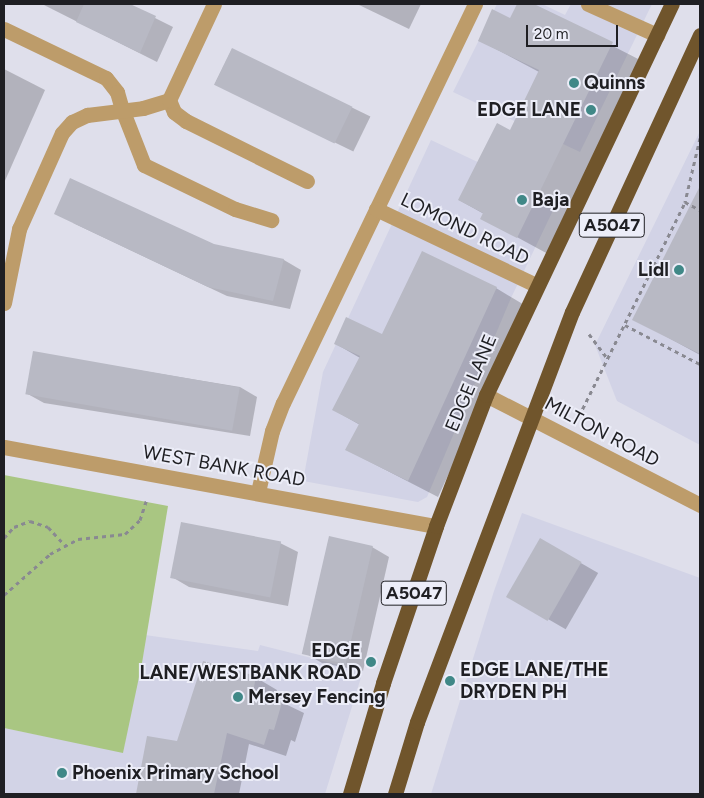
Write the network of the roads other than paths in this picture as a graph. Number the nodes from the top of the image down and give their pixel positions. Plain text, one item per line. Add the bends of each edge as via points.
1 (214, 4) edge
2 (475, 4) edge
3 (588, 4) edge
4 (672, 4) edge
5 (4, 30) edge
6 (657, 35) junction
7 (700, 35) edge
8 (169, 100) junction
9 (122, 109) junction
10 (307, 181) dead end
11 (376, 209) junction
12 (271, 220) dead end
13 (536, 285) junction
14 (4, 303) edge
15 (486, 395) junction
16 (531, 417) junction
17 (4, 446) edge
18 (258, 492) junction
19 (700, 505) edge
20 (436, 526) junction
21 (350, 794) edge
22 (395, 794) edge

1 - 8 street
2 - 11 street
3 - 6 street
4 - 6 highway, EDGE LANE / A5047
5 - 9 street via 106,78 117,92
6 - 13 highway, EDGE LANE / A5047
7 - 16 highway, A5047 via 572,312
8 - 9 street via 143,108
8 - 10 street via 174,112 186,121
9 - 12 street via 144,165 236,209
9 - 14 street via 87,115 72,122 62,133 19,229
11 - 13 street, LOMOND ROAD
11 - 18 street via 283,403 272,431
13 - 15 highway, EDGE LANE / A5047
15 - 16 street, MILTON ROAD
15 - 20 highway, EDGE LANE / A5047
16 - 19 street, MILTON ROAD
16 - 22 highway, A5047 via 417,722
17 - 18 street, WEST BANK ROAD
18 - 20 street, WEST BANK ROAD
20 - 21 highway, EDGE LANE / A5047

